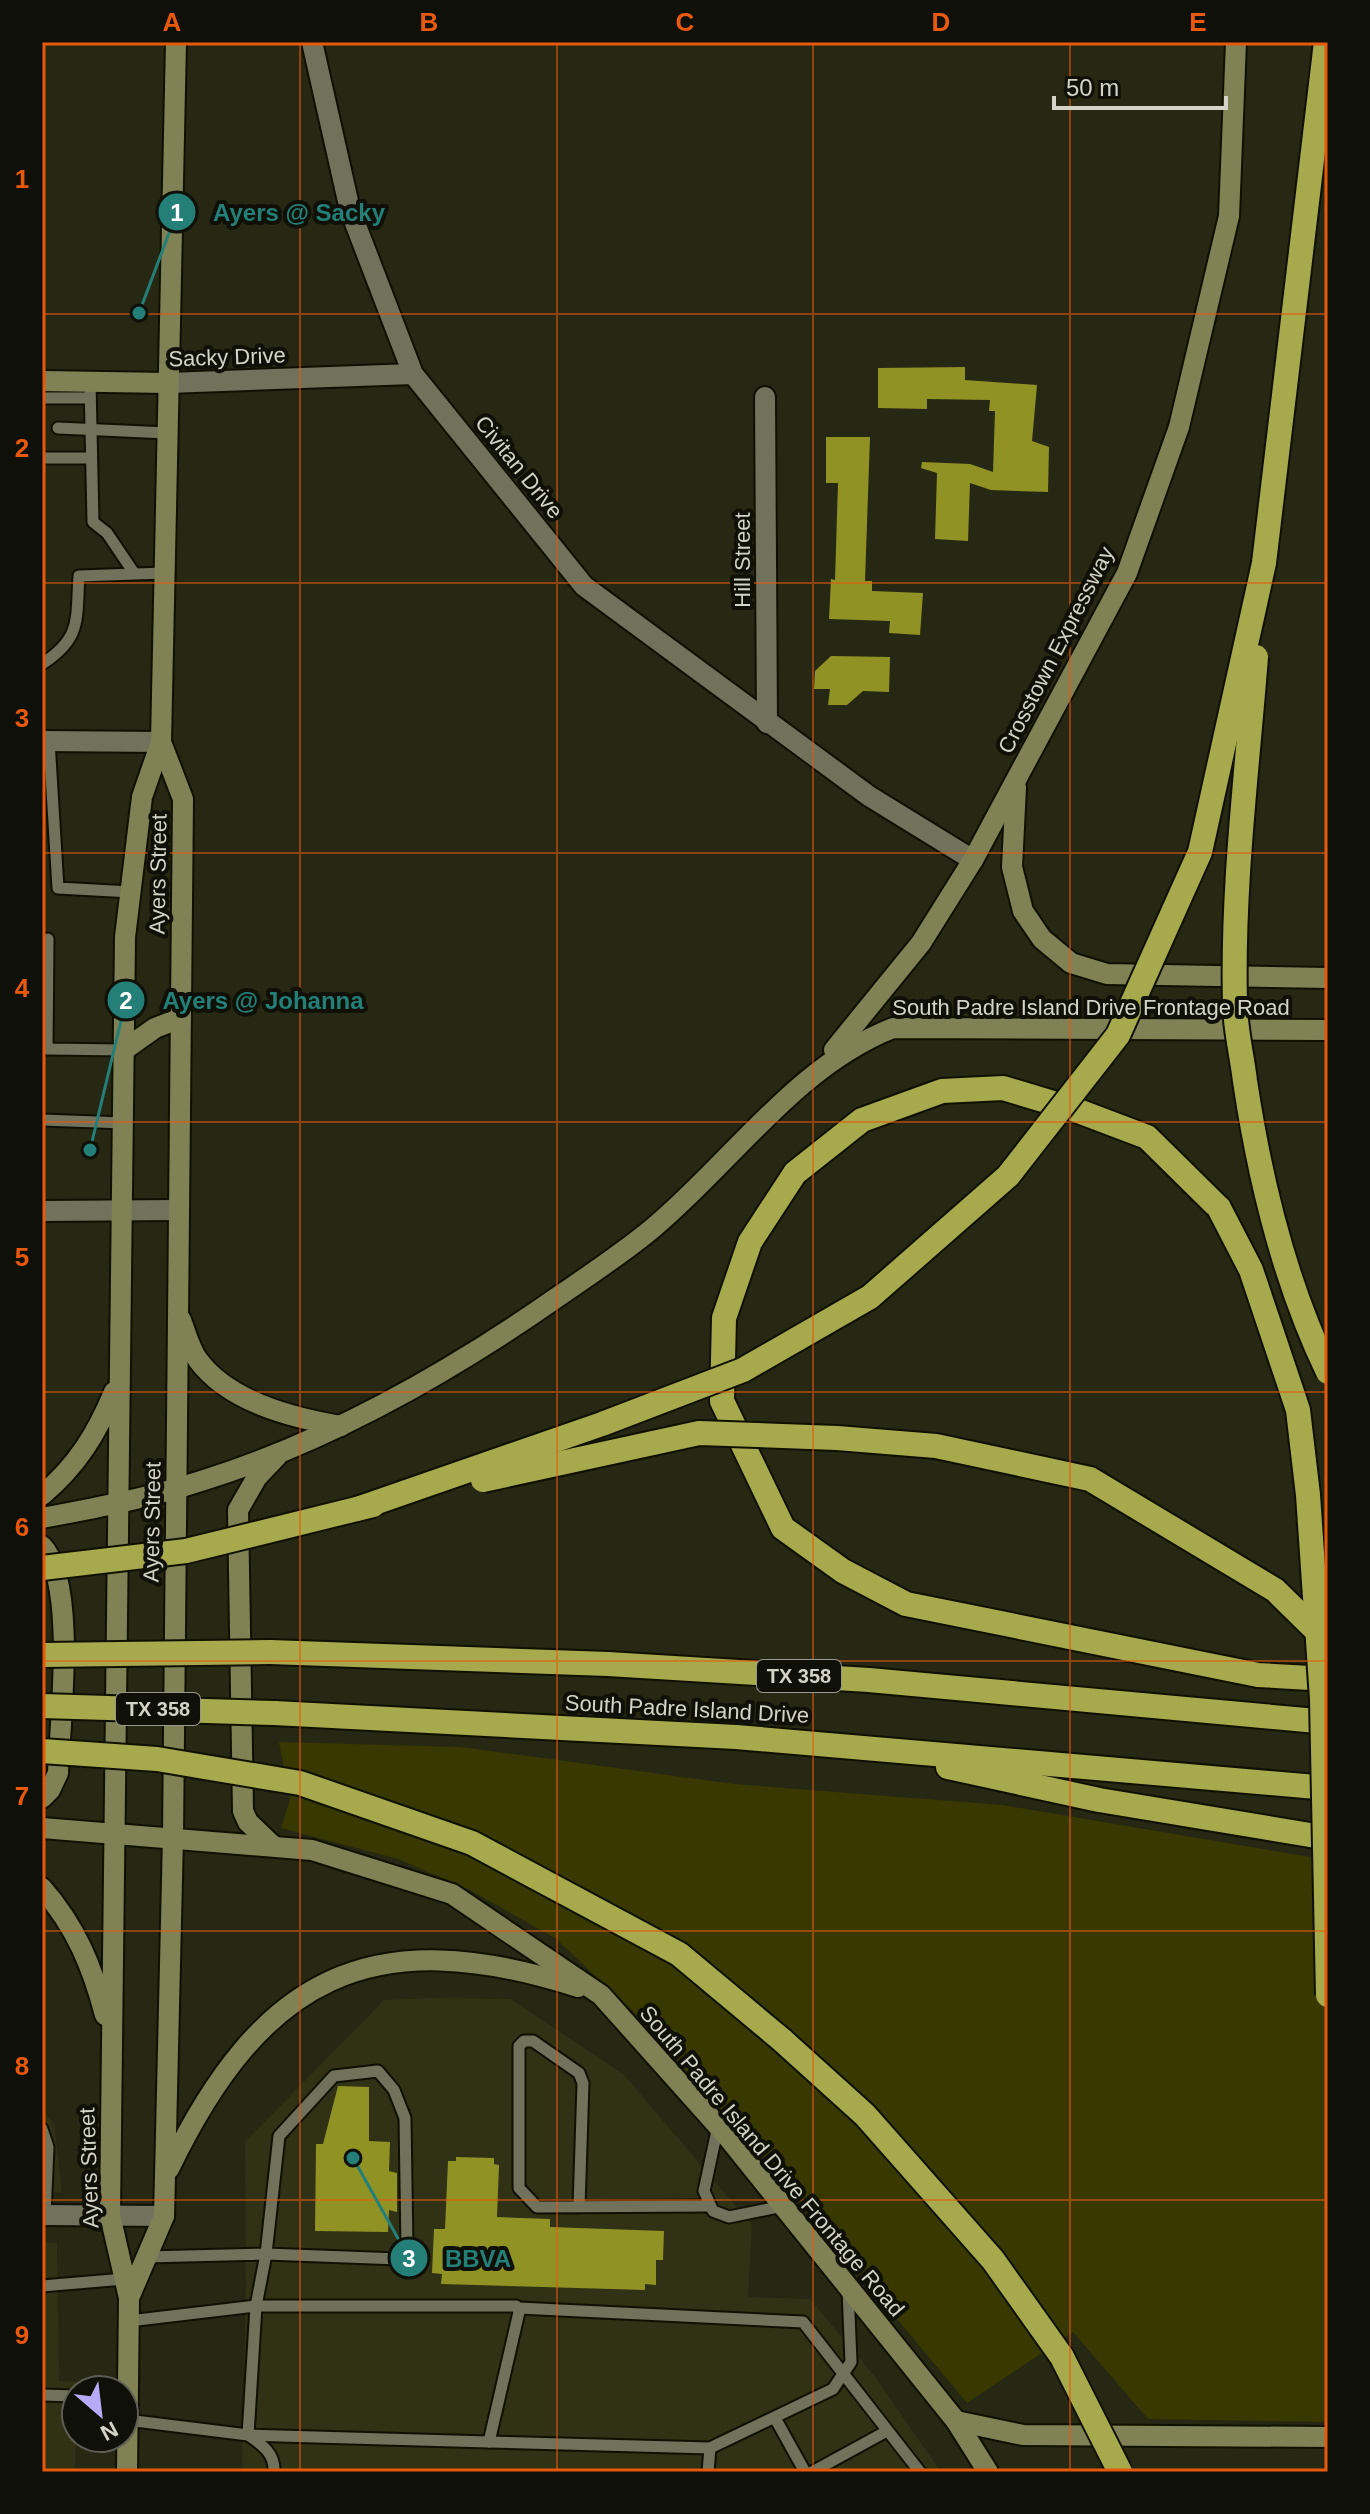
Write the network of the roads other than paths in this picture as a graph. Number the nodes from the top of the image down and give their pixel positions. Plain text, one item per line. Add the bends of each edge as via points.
1 (176, 42) edge
2 (312, 42) edge
3 (1236, 42) edge
4 (1326, 42) edge
5 (413, 374) junction
6 (42, 381) edge
7 (168, 383) junction
8 (90, 390) junction
9 (765, 397) dead end
10 (42, 398) edge
11 (58, 428) dead end
12 (90, 429) junction
13 (167, 433) junction
14 (42, 458) edge
15 (90, 458) junction
16 (1264, 563) junction
17 (134, 573) junction
18 (164, 573) junction
19 (42, 664) edge
20 (767, 723) junction
21 (45, 741) edge
22 (161, 742) junction
23 (1016, 779) junction
24 (973, 860) junction
25 (131, 892) junction
26 (48, 939) dead end
27 (1328, 978) edge
28 (181, 1018) junction
29 (1328, 1030) edge
30 (124, 1050) junction
31 (806, 1083) junction
32 (42, 1120) edge
33 (124, 1123) junction
34 (179, 1210) junction
35 (42, 1211) edge
36 (123, 1212) junction
37 (178, 1312) junction
38 (1328, 1372) edge
39 (119, 1381) junction
40 (341, 1426) junction
41 (283, 1451) junction
42 (176, 1489) junction
43 (42, 1495) edge
44 (118, 1503) junction
45 (357, 1509) junction
46 (42, 1518) edge
47 (42, 1546) edge
48 (42, 1568) edge
49 (1328, 1642) edge
50 (42, 1655) edge
51 (1328, 1679) edge
52 (42, 1706) edge
53 (1328, 1722) edge
54 (852, 1745) junction
55 (42, 1751) edge
56 (1328, 1788) edge
57 (42, 1798) edge
58 (42, 1828) edge
59 (114, 1834) junction
60 (173, 1837) junction
61 (1328, 1838) edge
62 (273, 1846) junction
63 (42, 1888) edge
64 (601, 1995) junction
65 (1328, 1995) edge
66 (112, 2040) junction
67 (718, 2126) junction
68 (42, 2129) edge
69 (165, 2176) junction
70 (710, 2206) junction
71 (783, 2206) junction
72 (579, 2207) junction
73 (44, 2215) edge
74 (110, 2215) junction
75 (164, 2216) junction
76 (266, 2254) junction
77 (146, 2257) junction
78 (42, 2286) edge
79 (127, 2288) junction
80 (848, 2288) junction
81 (256, 2306) junction
82 (519, 2308) junction
83 (129, 2321) junction
84 (127, 2374) edge
85 (844, 2375) junction
86 (775, 2418) junction
87 (956, 2421) junction
88 (140, 2422) edge
89 (887, 2431) junction
90 (248, 2435) junction
91 (1328, 2437) edge
92 (489, 2442) junction
93 (710, 2448) junction
94 (274, 2472) edge
95 (708, 2472) edge
96 (805, 2472) edge
97 (812, 2472) edge
98 (920, 2472) edge
99 (988, 2472) edge
100 (1120, 2472) edge

1 - 7 main road, Ayers Street
2 - 5 street, Civitan Drive via 350,210
3 - 23 main road, Crosstown Expressway via 1229,216 1179,427 1127,573
4 - 16 highway
5 - 7 street, Sacky Drive
5 - 20 street, Civitan Drive via 584,586
6 - 8 main road, Sacky Drive
7 - 8 main road, Sacky Drive
7 - 13 main road, Ayers Street
8 - 10 lane
8 - 12 lane
9 - 20 street, Hill Street
11 - 12 lane
12 - 13 lane
12 - 15 lane
13 - 18 main road, Ayers Street
14 - 15 lane
15 - 17 lane via 93,522 107,533
16 - 38 highway, bridge via 1237,885 1234,1005 1254,1139 1277,1237 1308,1331
16 - 45 highway, bridge via 1200,852 1118,1035 1008,1176 870,1297 743,1370
17 - 18 lane
17 - 19 lane via 79,576 75,629 64,650
18 - 22 main road, Ayers Street
20 - 24 street, Civitan Drive via 869,796
21 - 22 street
21 - 25 lane via 58,888
22 - 25 main road, Ayers Street via 142,797
22 - 28 main road, Ayers Street via 183,799
23 - 24 main road, Crosstown Expressway
23 - 27 main road via 1012,867 1023,911 1042,939 1071,963 1107,974
24 - 31 main road, Crosstown Expressway via 921,943
25 - 30 main road, Ayers Street via 125,937
26 - 30 lane via 47,1049
28 - 30 main road via 155,1028
28 - 34 main road, Ayers Street
29 - 31 main road, South Padre Island Drive Frontage Road via 893,1028 859,1041
30 - 33 main road, Ayers Street
31 - 40 main road, South Padre Island Drive Frontage Road via 629,1246 483,1349
32 - 33 lane
33 - 36 main road, Ayers Street
34 - 36 street
34 - 37 main road, Ayers Street
35 - 36 street
36 - 39 main road, Ayers Street
37 - 40 main road via 197,1359 217,1380 242,1396 304,1420
37 - 42 main road, Ayers Street
39 - 43 main road via 81,1456
39 - 44 main road, Ayers Street
40 - 41 main road, South Padre Island Drive Frontage Road
41 - 42 main road, South Padre Island Drive Frontage Road
41 - 62 main road via 257,1477 238,1510 243,1811
42 - 44 main road, South Padre Island Drive Frontage Road
42 - 60 main road, Ayers Street
44 - 46 main road, South Padre Island Drive Frontage Road
44 - 59 main road, Ayers Street
45 - 48 highway, bridge via 186,1551
45 - 49 highway, bridge via 699,1433 936,1446 1090,1479 1275,1590
47 - 57 main road via 51,1555 63,1597 58,1773
50 - 53 highway, South Padre Island Drive / TX 358, bridge via 270,1652 608,1664 869,1680
51 - 65 highway, bridge via 1258,1675 906,1604 843,1571 783,1528 722,1401 724,1318 750,1242 795,1173 862,1120 942,1091 1003,1088 1147,1137 1219,1208 1251,1270 1298,1410 1308,1495 1322,1699
52 - 54 highway, South Padre Island Drive / TX 358, bridge via 274,1713
54 - 56 highway, South Padre Island Drive / TX 358
54 - 61 highway via 1099,1800
55 - 100 highway, bridge via 157,1759 300,1783 472,1843 679,1954 865,2115 993,2260 1062,2357
58 - 59 main road, South Padre Island Drive Frontage Road
59 - 60 main road, South Padre Island Drive Frontage Road
59 - 66 main road, Ayers Street
60 - 62 main road, South Padre Island Drive Frontage Road
60 - 69 main road, Ayers Street
62 - 64 main road, South Padre Island Drive Frontage Road via 312,1850 452,1894
63 - 66 main road via 70,1923 92,1965
64 - 67 main road, South Padre Island Drive Frontage Road
64 - 69 main road via 475,1960 409,1959 348,1973 291,2002 255,2032 191,2122
66 - 74 main road, Ayers Street
67 - 70 lane via 704,2191
67 - 71 main road, South Padre Island Drive Frontage Road
68 - 73 lane via 48,2147
69 - 75 main road, Ayers Street
70 - 71 lane via 729,2217
70 - 72 lane
71 - 80 main road, South Padre Island Drive Frontage Road
72 - 72 lane via 537,2207 519,2188 519,2046 524,2041 533,2041 579,2073 583,2083
73 - 74 street
74 - 75 street
74 - 79 main road, Ayers Street
75 - 77 main road, Ayers Street
76 - 76 lane via 399,2259 407,2249 405,2118 394,2090 378,2071 334,2076 279,2136
76 - 77 lane
76 - 81 lane
77 - 79 main road, Ayers Street
78 - 79 lane
79 - 83 main road, Ayers Street
80 - 85 lane via 851,2362
80 - 87 main road, South Padre Island Drive Frontage Road
81 - 82 lane
81 - 83 lane
81 - 90 lane
82 - 85 lane via 803,2322
82 - 92 lane
83 - 84 main road, Ayers Street
85 - 86 lane via 833,2389
85 - 89 lane
86 - 93 lane
86 - 96 lane
87 - 91 main road via 1023,2435
87 - 99 main road
88 - 90 lane
89 - 97 lane
89 - 98 lane
90 - 92 lane
90 - 94 lane via 275,2460
92 - 93 lane
93 - 95 lane

